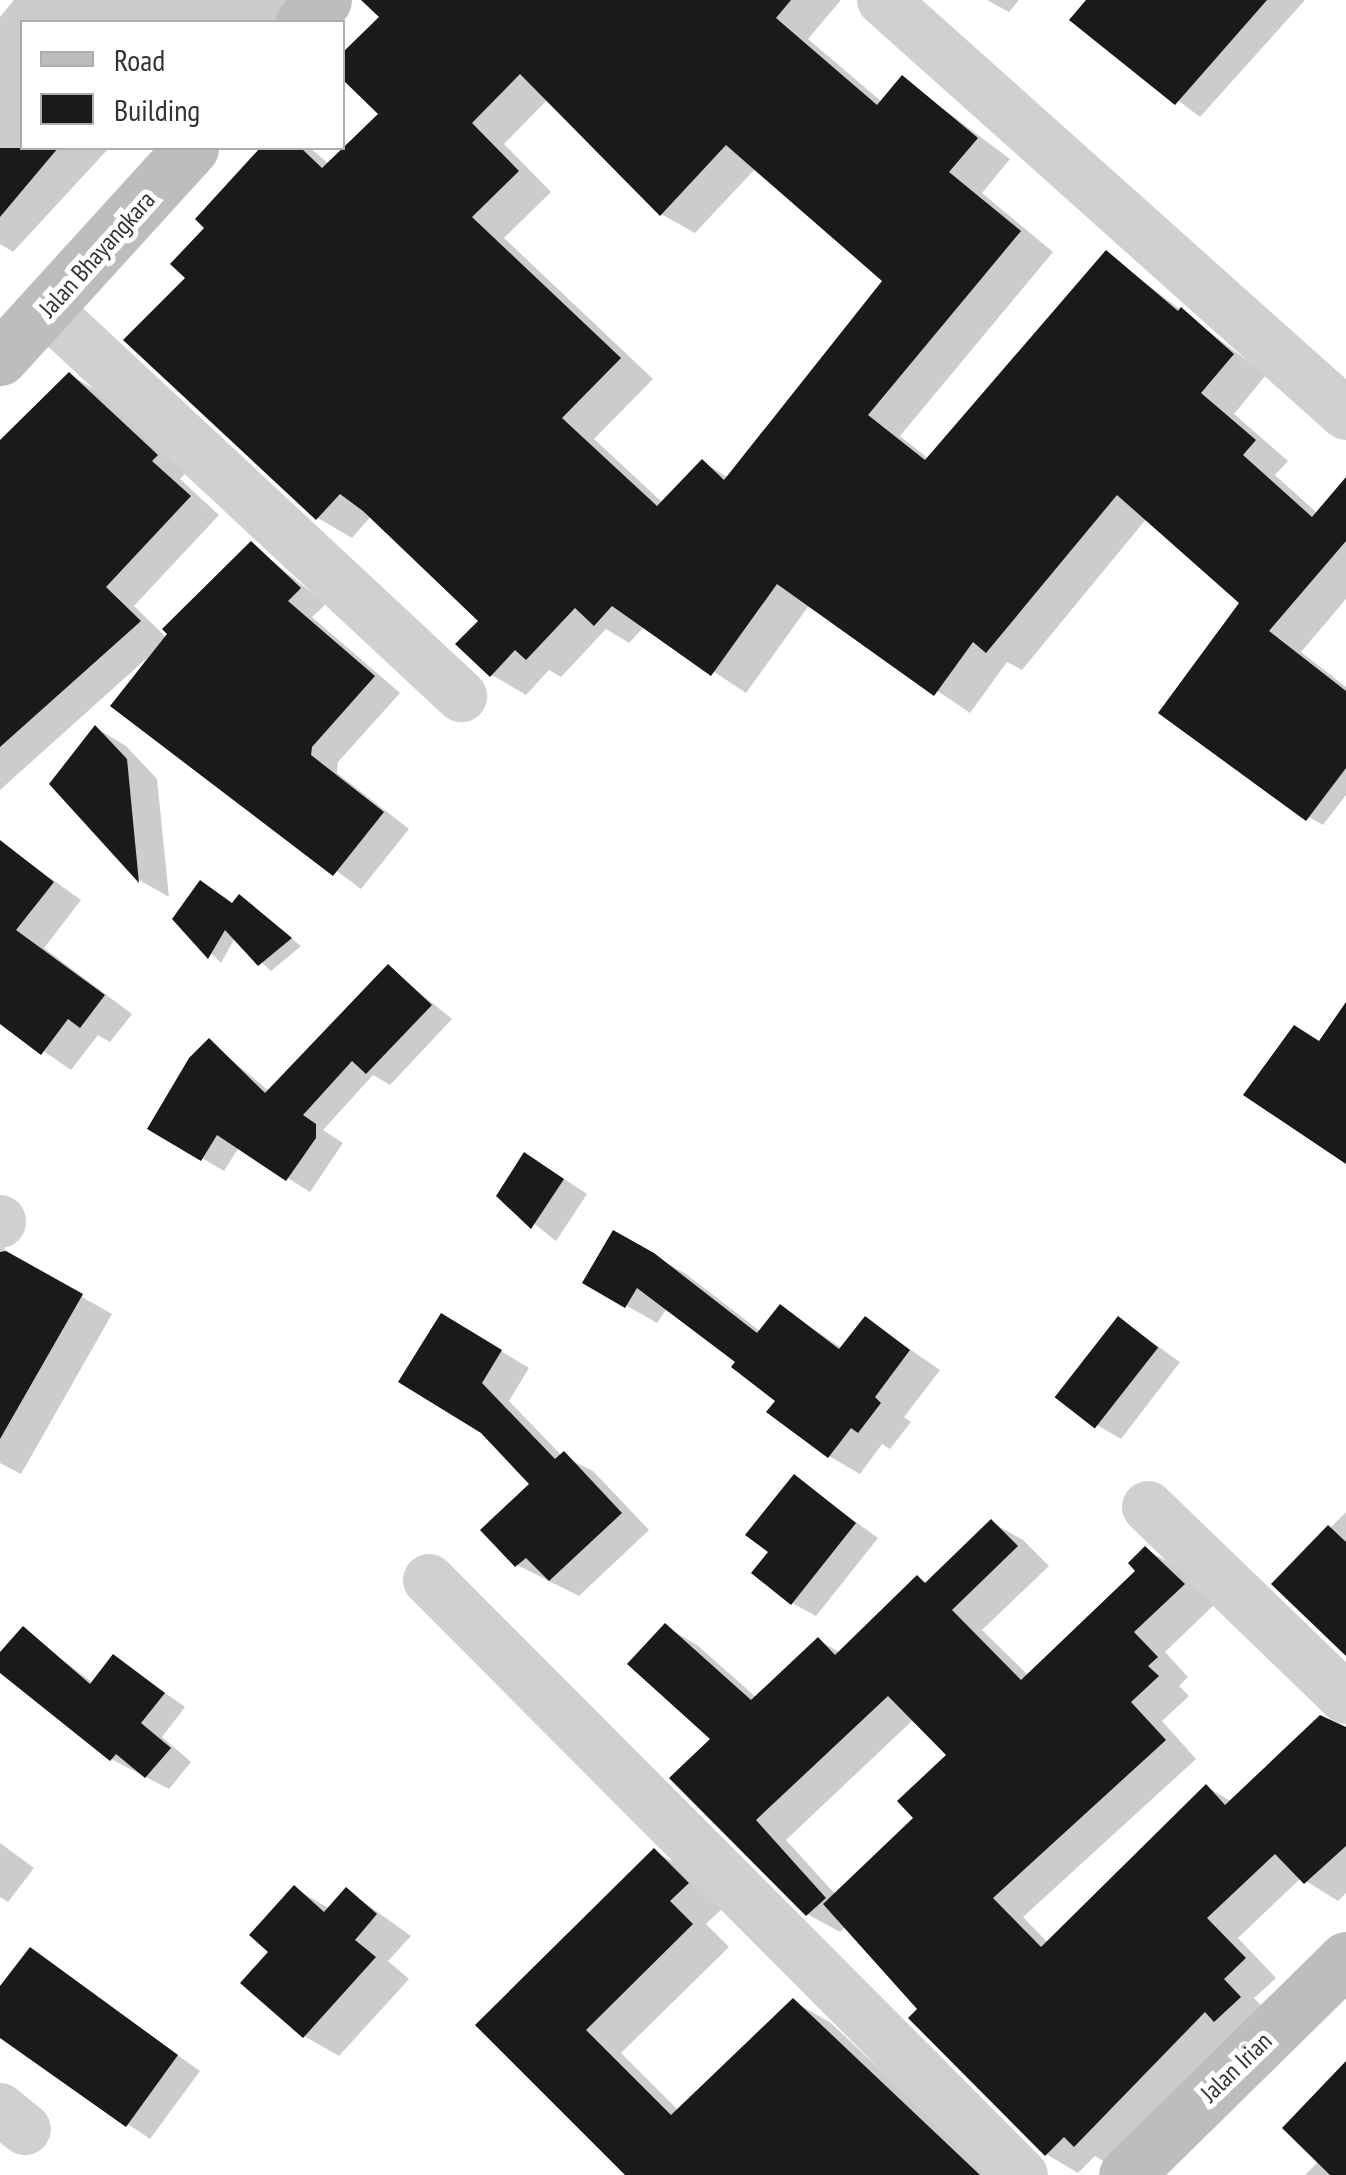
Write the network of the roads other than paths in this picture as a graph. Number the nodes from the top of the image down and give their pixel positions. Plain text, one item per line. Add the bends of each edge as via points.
1 (324, 0) edge
2 (884, 0) edge
3 (305, 20) edge
4 (189, 150) edge
5 (48, 311) junction
6 (0, 358) edge
7 (1346, 414) edge
8 (461, 696) dead end
9 (1148, 1506) dead end
10 (429, 1580) dead end
11 (1346, 1698) edge
12 (1346, 1959) edge
13 (1022, 2175) edge
14 (1126, 2175) edge

1 - 3 main road
2 - 7 street
4 - 5 main road, Jalan Bhayangkara
5 - 6 main road, Jalan Bhayangkara
5 - 8 street
9 - 11 street
10 - 13 street
12 - 14 main road, Jalan Irian

